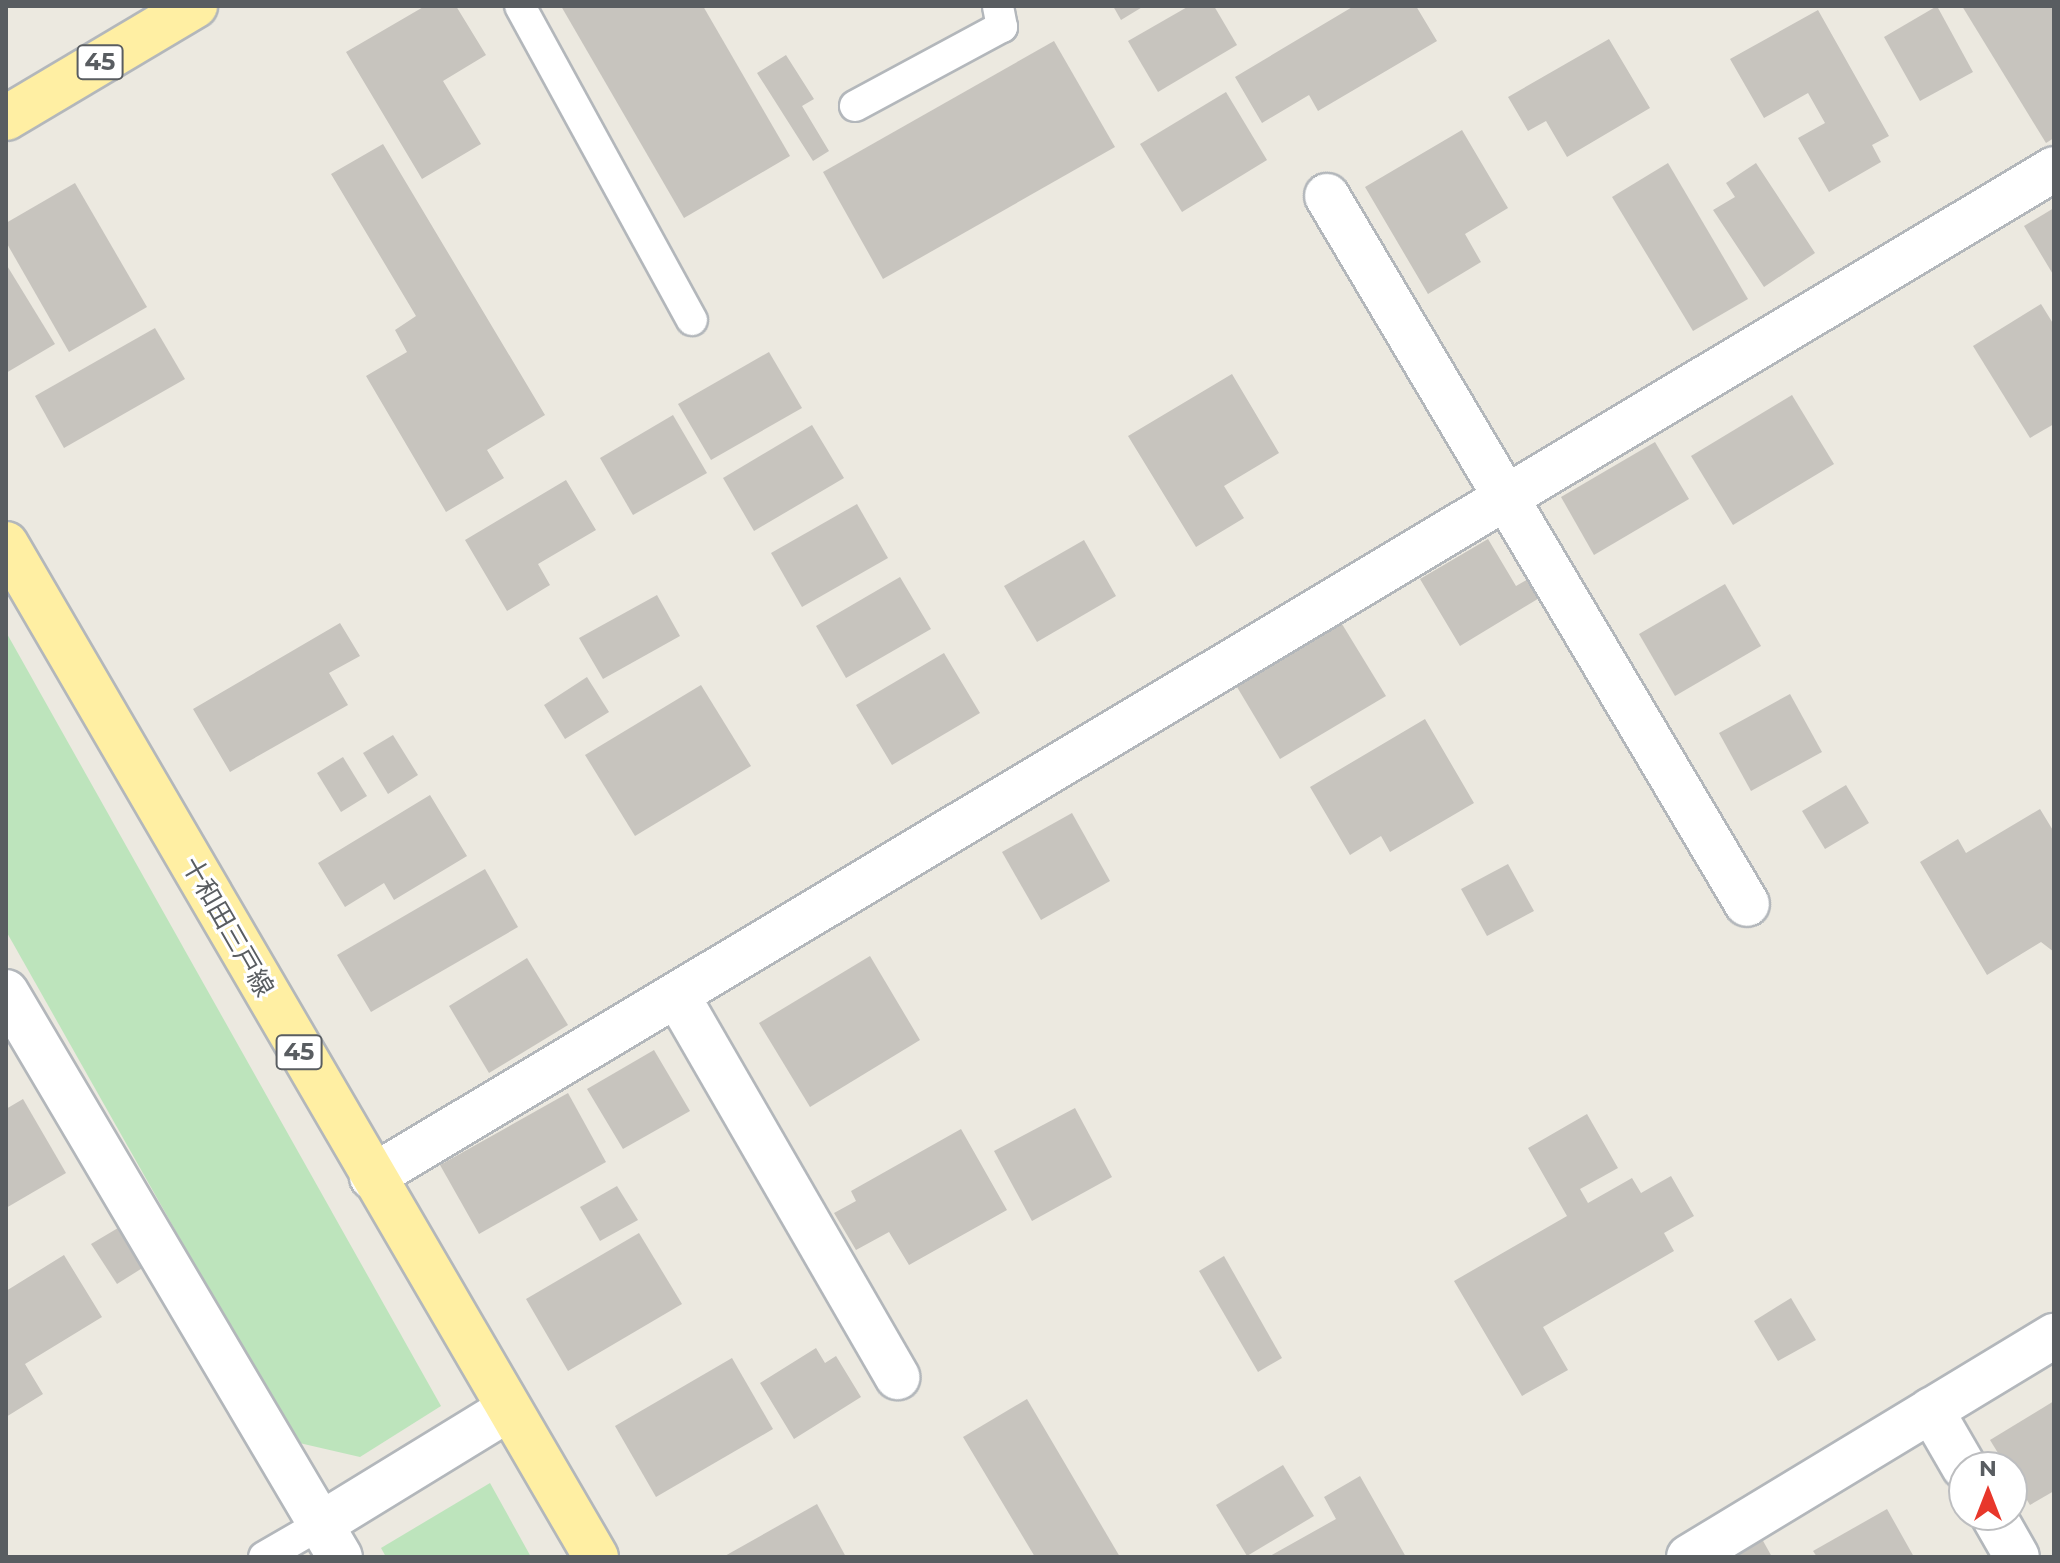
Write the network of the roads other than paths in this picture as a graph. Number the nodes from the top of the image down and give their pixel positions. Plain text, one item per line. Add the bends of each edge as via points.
1 (195, 6) edge
2 (520, 6) edge
3 (998, 6) edge
4 (855, 106) dead end
5 (6, 118) edge
6 (2054, 169) edge
7 (1327, 196) dead end
8 (692, 320) dead end
9 (1505, 495) junction
10 (6, 544) edge
11 (1747, 904) dead end
12 (6, 992) edge
13 (678, 997) junction
14 (372, 1177) junction
15 (2054, 1336) edge
16 (897, 1377) dead end
17 (509, 1409) junction
18 (1931, 1410) junction
19 (1955, 1451) edge
20 (2002, 1531) edge
21 (331, 1540) edge
22 (264, 1557) edge
23 (596, 1557) edge
24 (1689, 1557) edge
25 (2017, 1557) edge

1 - 5 main road, 45
2 - 8 lane
3 - 4 lane via 1002,27
6 - 9 street
7 - 9 street
9 - 11 street
9 - 13 street
10 - 14 main road, 十和田三戸線 / 45
12 - 21 street
13 - 14 street
13 - 16 street
14 - 17 main road, 十和田三戸線 / 45
15 - 18 street
17 - 21 street
17 - 23 main road, 十和田三戸線 / 45
18 - 19 street
18 - 24 street
20 - 25 street
21 - 22 lane

